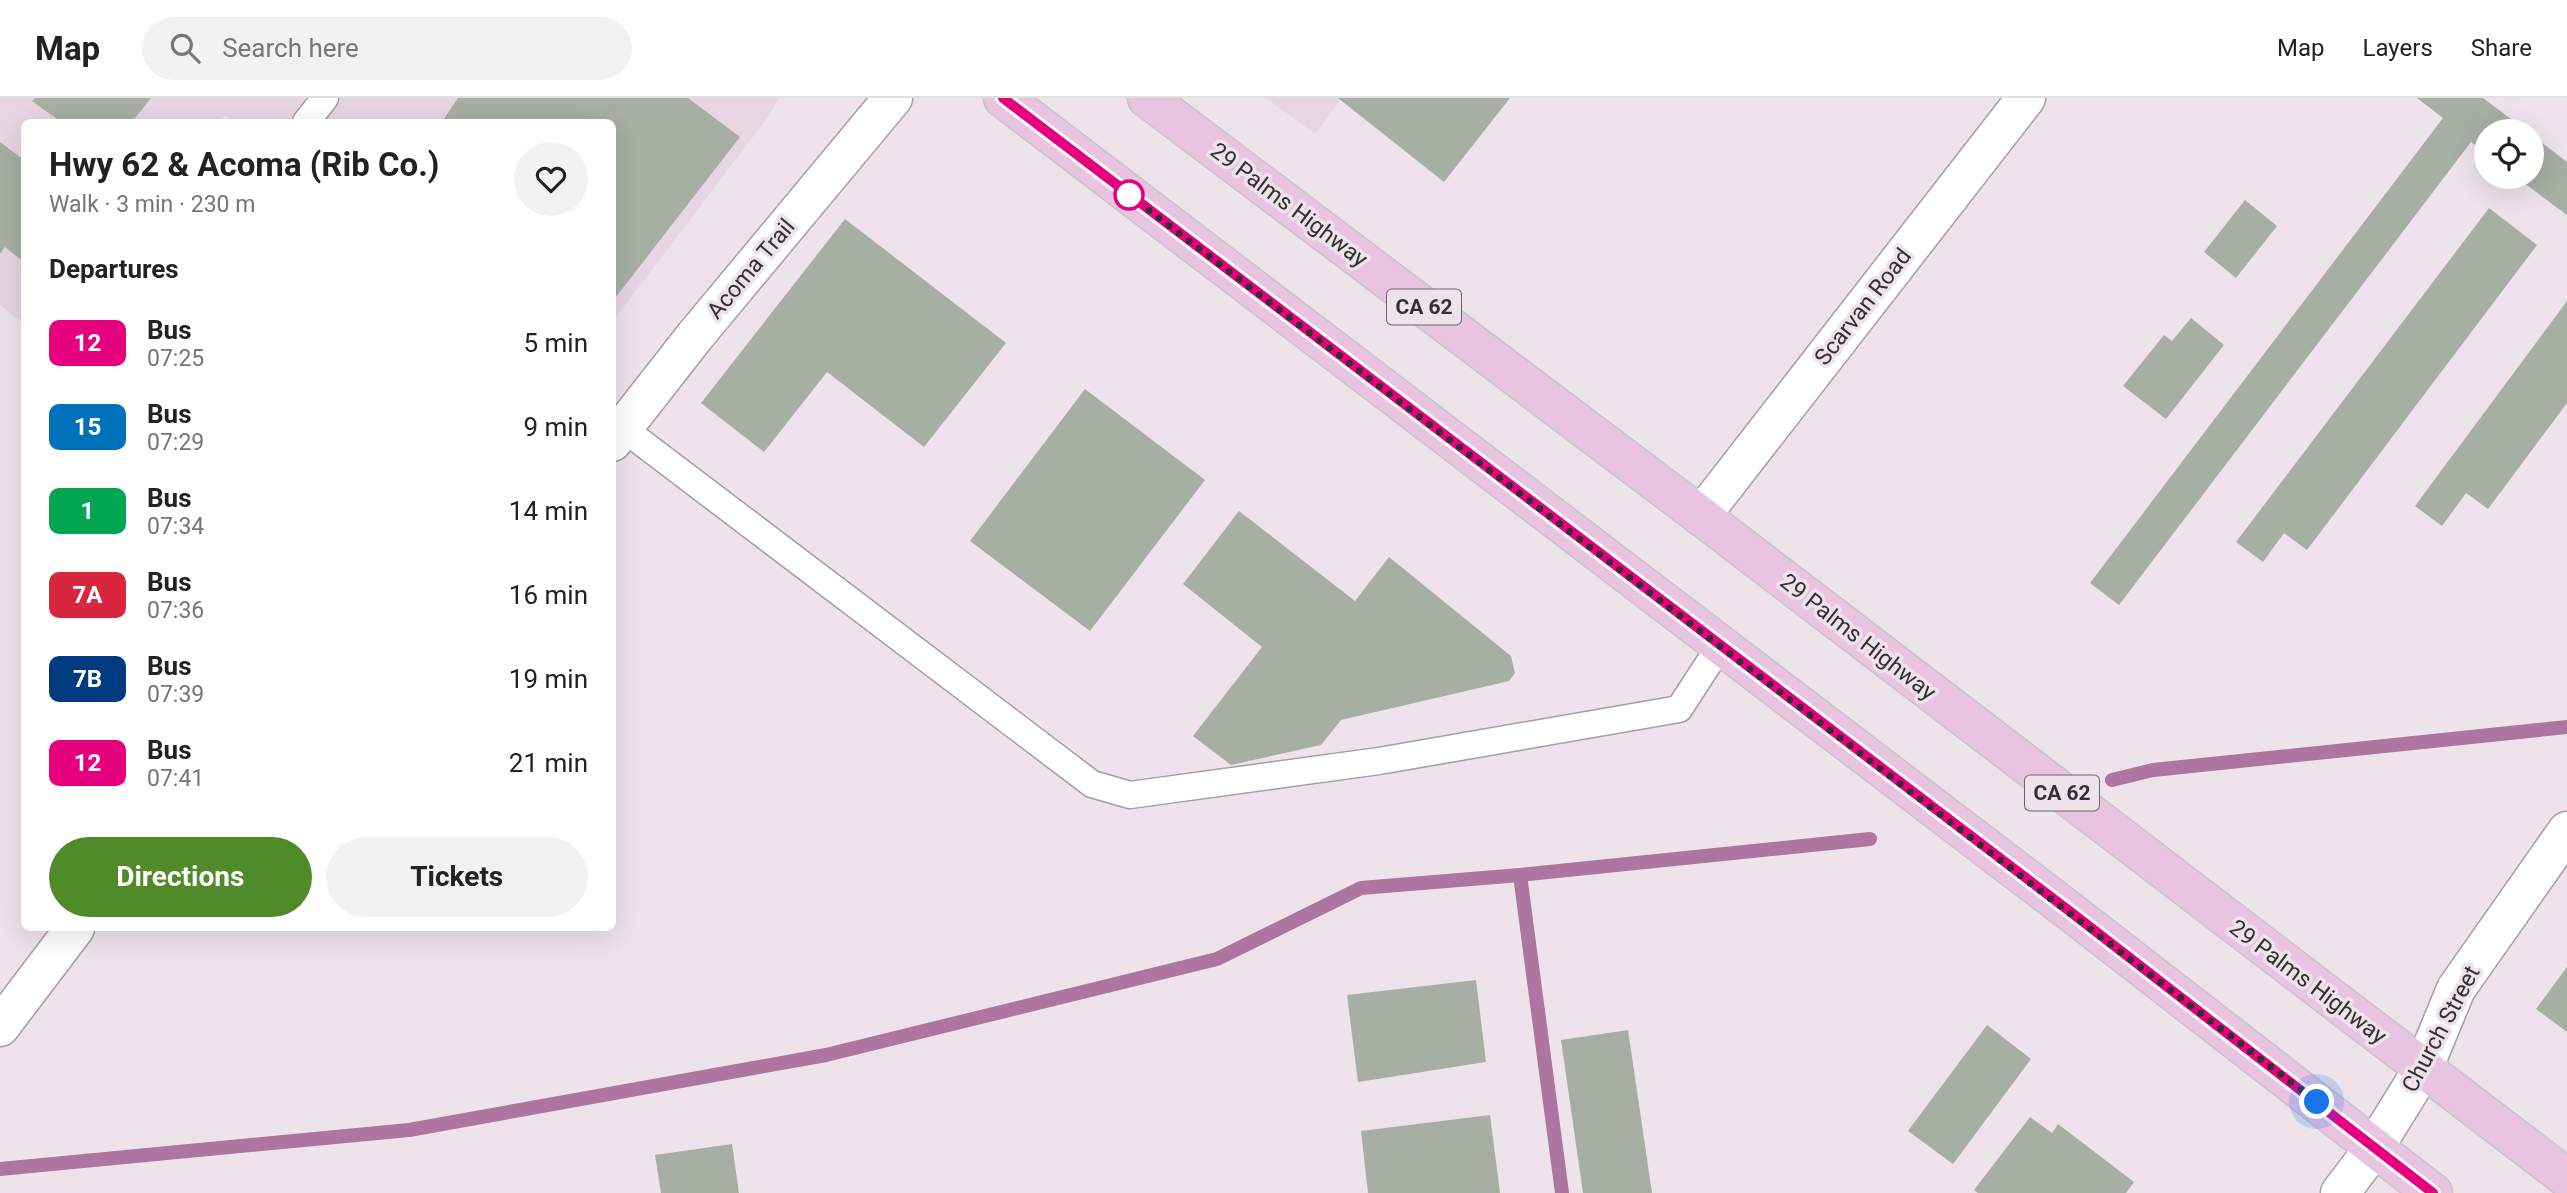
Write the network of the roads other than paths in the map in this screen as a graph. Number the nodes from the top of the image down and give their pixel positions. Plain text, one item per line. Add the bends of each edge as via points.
1 (324, 98) edge
2 (893, 98) edge
3 (1003, 98) edge
4 (1147, 98) edge
5 (2026, 98) edge
6 (308, 119) edge
7 (616, 430) edge
8 (1701, 516) junction
9 (1720, 646) junction
10 (2567, 831) edge
11 (73, 931) edge
12 (0, 1027) edge
13 (2423, 1069) junction
14 (2374, 1148) junction
15 (2567, 1178) edge
16 (2340, 1193) edge
17 (2433, 1193) edge

1 - 6 lane
2 - 7 street, Acoma Trail
3 - 9 main road
4 - 8 main road, 29 Palms Highway / CA 62
5 - 8 street, Scarvan Road
7 - 9 lane via 1092,785 1130,795 1379,761 1679,709
8 - 13 main road, 29 Palms Highway / CA 62
9 - 14 main road
10 - 13 street, Church Street via 2456,989
11 - 12 street
13 - 14 street, Church Street
13 - 15 main road, 29 Palms Highway / CA 62
14 - 16 street, Church Street
14 - 17 main road

